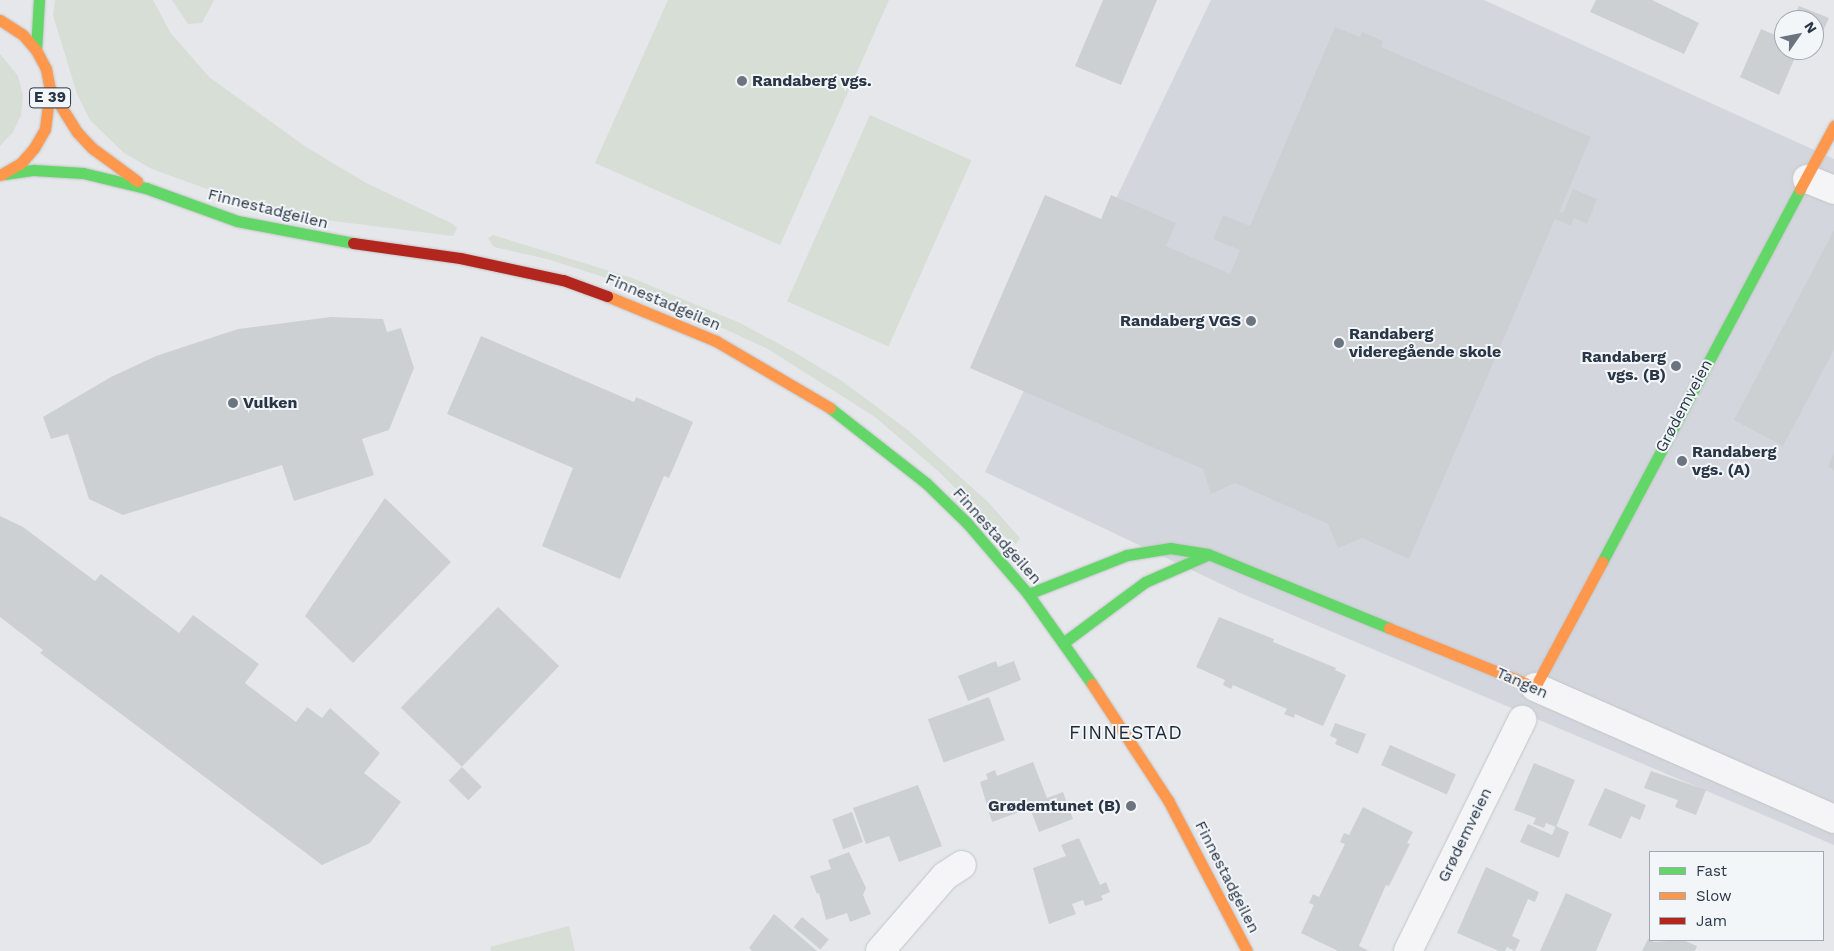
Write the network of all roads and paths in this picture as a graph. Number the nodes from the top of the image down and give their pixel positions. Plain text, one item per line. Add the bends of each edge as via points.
1 (39, 0) edge
2 (0, 20) edge
3 (36, 50) junction
4 (50, 89) junction
5 (1834, 126) edge
6 (2, 175) edge
7 (1807, 179) junction
8 (146, 188) junction
9 (1834, 190) edge
10 (1208, 554) junction
11 (1028, 594) junction
12 (1063, 643) junction
13 (1535, 687) junction
14 (1522, 720) dead end
15 (1834, 819) edge
16 (962, 865) dead end
17 (1206, 899) dead end
18 (880, 951) edge
19 (1247, 951) edge
20 (1408, 951) edge

1 - 3 main road, E 39
2 - 3 main road, E 39 via 23,35
3 - 4 main road, E 39 via 46,69
4 - 6 main road, E 39 via 45,129 25,158
4 - 8 main road, Finnestadgeilen via 77,132 92,148
5 - 7 main road, Grødemveien
6 - 8 main road, Finnestadgeilen via 56,170
7 - 9 street
7 - 13 main road, Grødemveien
8 - 11 main road, Finnestadgeilen via 237,221 300,235 496,264 563,280 650,311 716,341 806,391 889,451 967,523
10 - 11 main road via 1170,548 1149,549 1094,566
10 - 12 main road via 1145,582
10 - 13 main road, Tangen
11 - 12 main road, Finnestadgeilen
12 - 17 main road, Finnestadgeilen via 1145,783
12 - 19 main road, Finnestadgeilen via 1123,728 1168,800
13 - 15 street, Tangen
14 - 20 street, Grødemveien
16 - 18 street via 946,876

